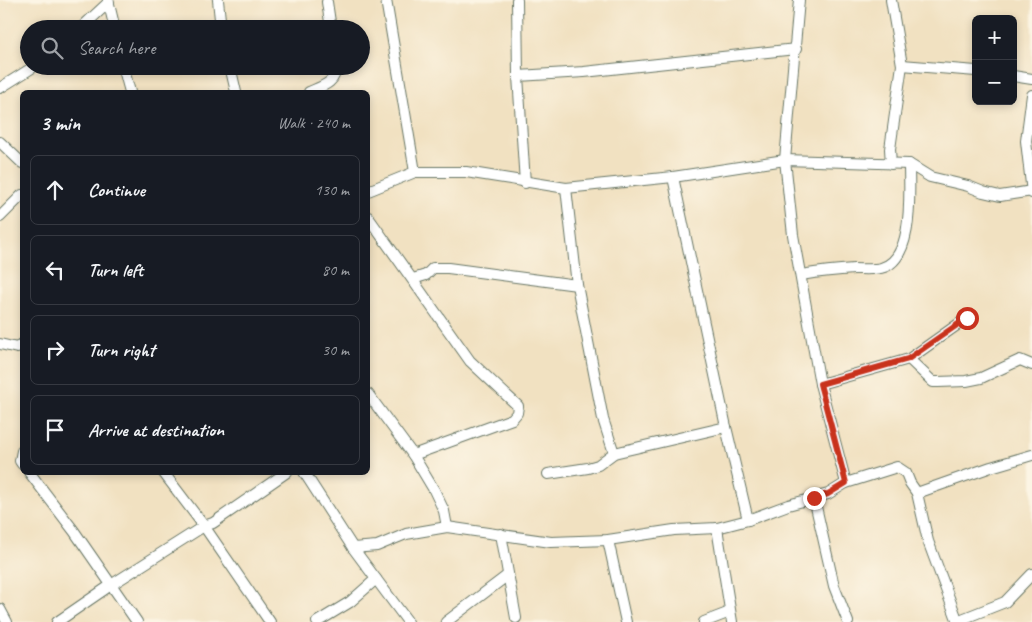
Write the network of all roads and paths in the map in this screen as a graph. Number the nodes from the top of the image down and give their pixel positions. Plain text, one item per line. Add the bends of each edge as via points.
1 (218, 0) edge
2 (386, 0) edge
3 (517, 0) edge
4 (799, 0) edge
5 (890, 0) edge
6 (108, 1) edge
7 (328, 2) dead end
8 (89, 20) edge
9 (113, 20) edge
10 (221, 20) edge
11 (330, 20) edge
12 (796, 49) junction
13 (902, 65) junction
14 (972, 71) edge
15 (21, 75) edge
16 (125, 75) edge
17 (232, 75) edge
18 (335, 75) edge
19 (518, 76) junction
20 (1017, 77) edge
21 (1032, 79) edge
22 (0, 88) edge
23 (129, 90) edge
24 (236, 90) edge
25 (314, 90) edge
26 (1032, 95) edge
27 (0, 142) edge
28 (785, 160) junction
29 (20, 161) edge
30 (891, 164) junction
31 (909, 164) junction
32 (415, 172) junction
33 (673, 177) junction
34 (524, 183) junction
35 (566, 188) junction
36 (370, 190) edge
37 (1032, 192) edge
38 (20, 197) edge
39 (0, 217) edge
40 (370, 220) edge
41 (801, 275) junction
42 (413, 279) junction
43 (577, 285) junction
44 (967, 318) dead end
45 (0, 344) edge
46 (20, 346) edge
47 (908, 359) junction
48 (1032, 364) edge
49 (820, 384) junction
50 (370, 397) edge
51 (726, 427) junction
52 (614, 452) junction
53 (413, 455) junction
54 (1032, 455) edge
55 (548, 474) dead end
56 (31, 475) edge
57 (165, 475) edge
58 (282, 475) edge
59 (306, 475) edge
60 (846, 483) junction
61 (917, 493) junction
62 (814, 498) junction
63 (748, 520) junction
64 (204, 526) junction
65 (447, 527) junction
66 (717, 528) junction
67 (501, 534) junction
68 (608, 540) junction
69 (353, 548) junction
70 (1032, 574) edge
71 (508, 575) junction
72 (376, 578) junction
73 (110, 585) junction
74 (0, 609) edge
75 (731, 617) edge
76 (516, 618) dead end
77 (958, 621) edge
78 (7, 622) edge
79 (57, 622) edge
80 (137, 622) edge
81 (270, 622) edge
82 (317, 622) edge
83 (408, 622) edge
84 (446, 622) edge
85 (626, 622) edge
86 (704, 622) edge
87 (848, 622) edge

1 - 10 street
2 - 32 street
3 - 19 street
4 - 12 street
5 - 13 street
6 - 8 street
6 - 9 street
7 - 11 street
12 - 19 street
12 - 28 street
13 - 14 street
13 - 30 street via 890,149
15 - 22 street
16 - 23 street
17 - 24 street
18 - 25 street via 330,83
19 - 34 street
20 - 21 street
26 - 37 street via 1026,141
27 - 29 street
28 - 30 street
28 - 33 street
28 - 41 street
30 - 31 street
31 - 37 street via 930,176 1000,196
31 - 41 street via 906,238 891,263 882,268
32 - 34 street via 466,172
32 - 36 street
33 - 35 street
33 - 51 street
34 - 35 street
35 - 43 street
38 - 39 street
40 - 42 street
41 - 49 street
42 - 43 street via 426,275 433,268 448,268
42 - 53 street via 470,360 518,406 518,413 512,419
43 - 52 street via 603,419
44 - 47 street
45 - 46 street via 17,348
47 - 48 street via 933,382 981,378 1020,360
47 - 49 street
49 - 60 street
50 - 53 street
51 - 52 street
51 - 63 street
52 - 55 street via 593,466
53 - 65 street via 444,511
54 - 61 street
56 - 73 street
57 - 64 street
58 - 64 street
59 - 69 street
60 - 61 street via 897,467 906,473
60 - 62 street
61 - 77 street via 928,541
62 - 63 street via 788,504
62 - 87 street via 834,586
63 - 66 street
64 - 73 street
64 - 81 street
65 - 67 street
65 - 69 street via 406,534 377,546
66 - 68 street via 674,530
66 - 75 street
67 - 68 street via 551,542
67 - 71 street
68 - 85 street
69 - 72 street
70 - 77 street via 1005,602
71 - 76 street
71 - 84 street
72 - 82 street via 350,602
72 - 83 street
73 - 79 street
73 - 80 street
74 - 78 street
75 - 86 street

